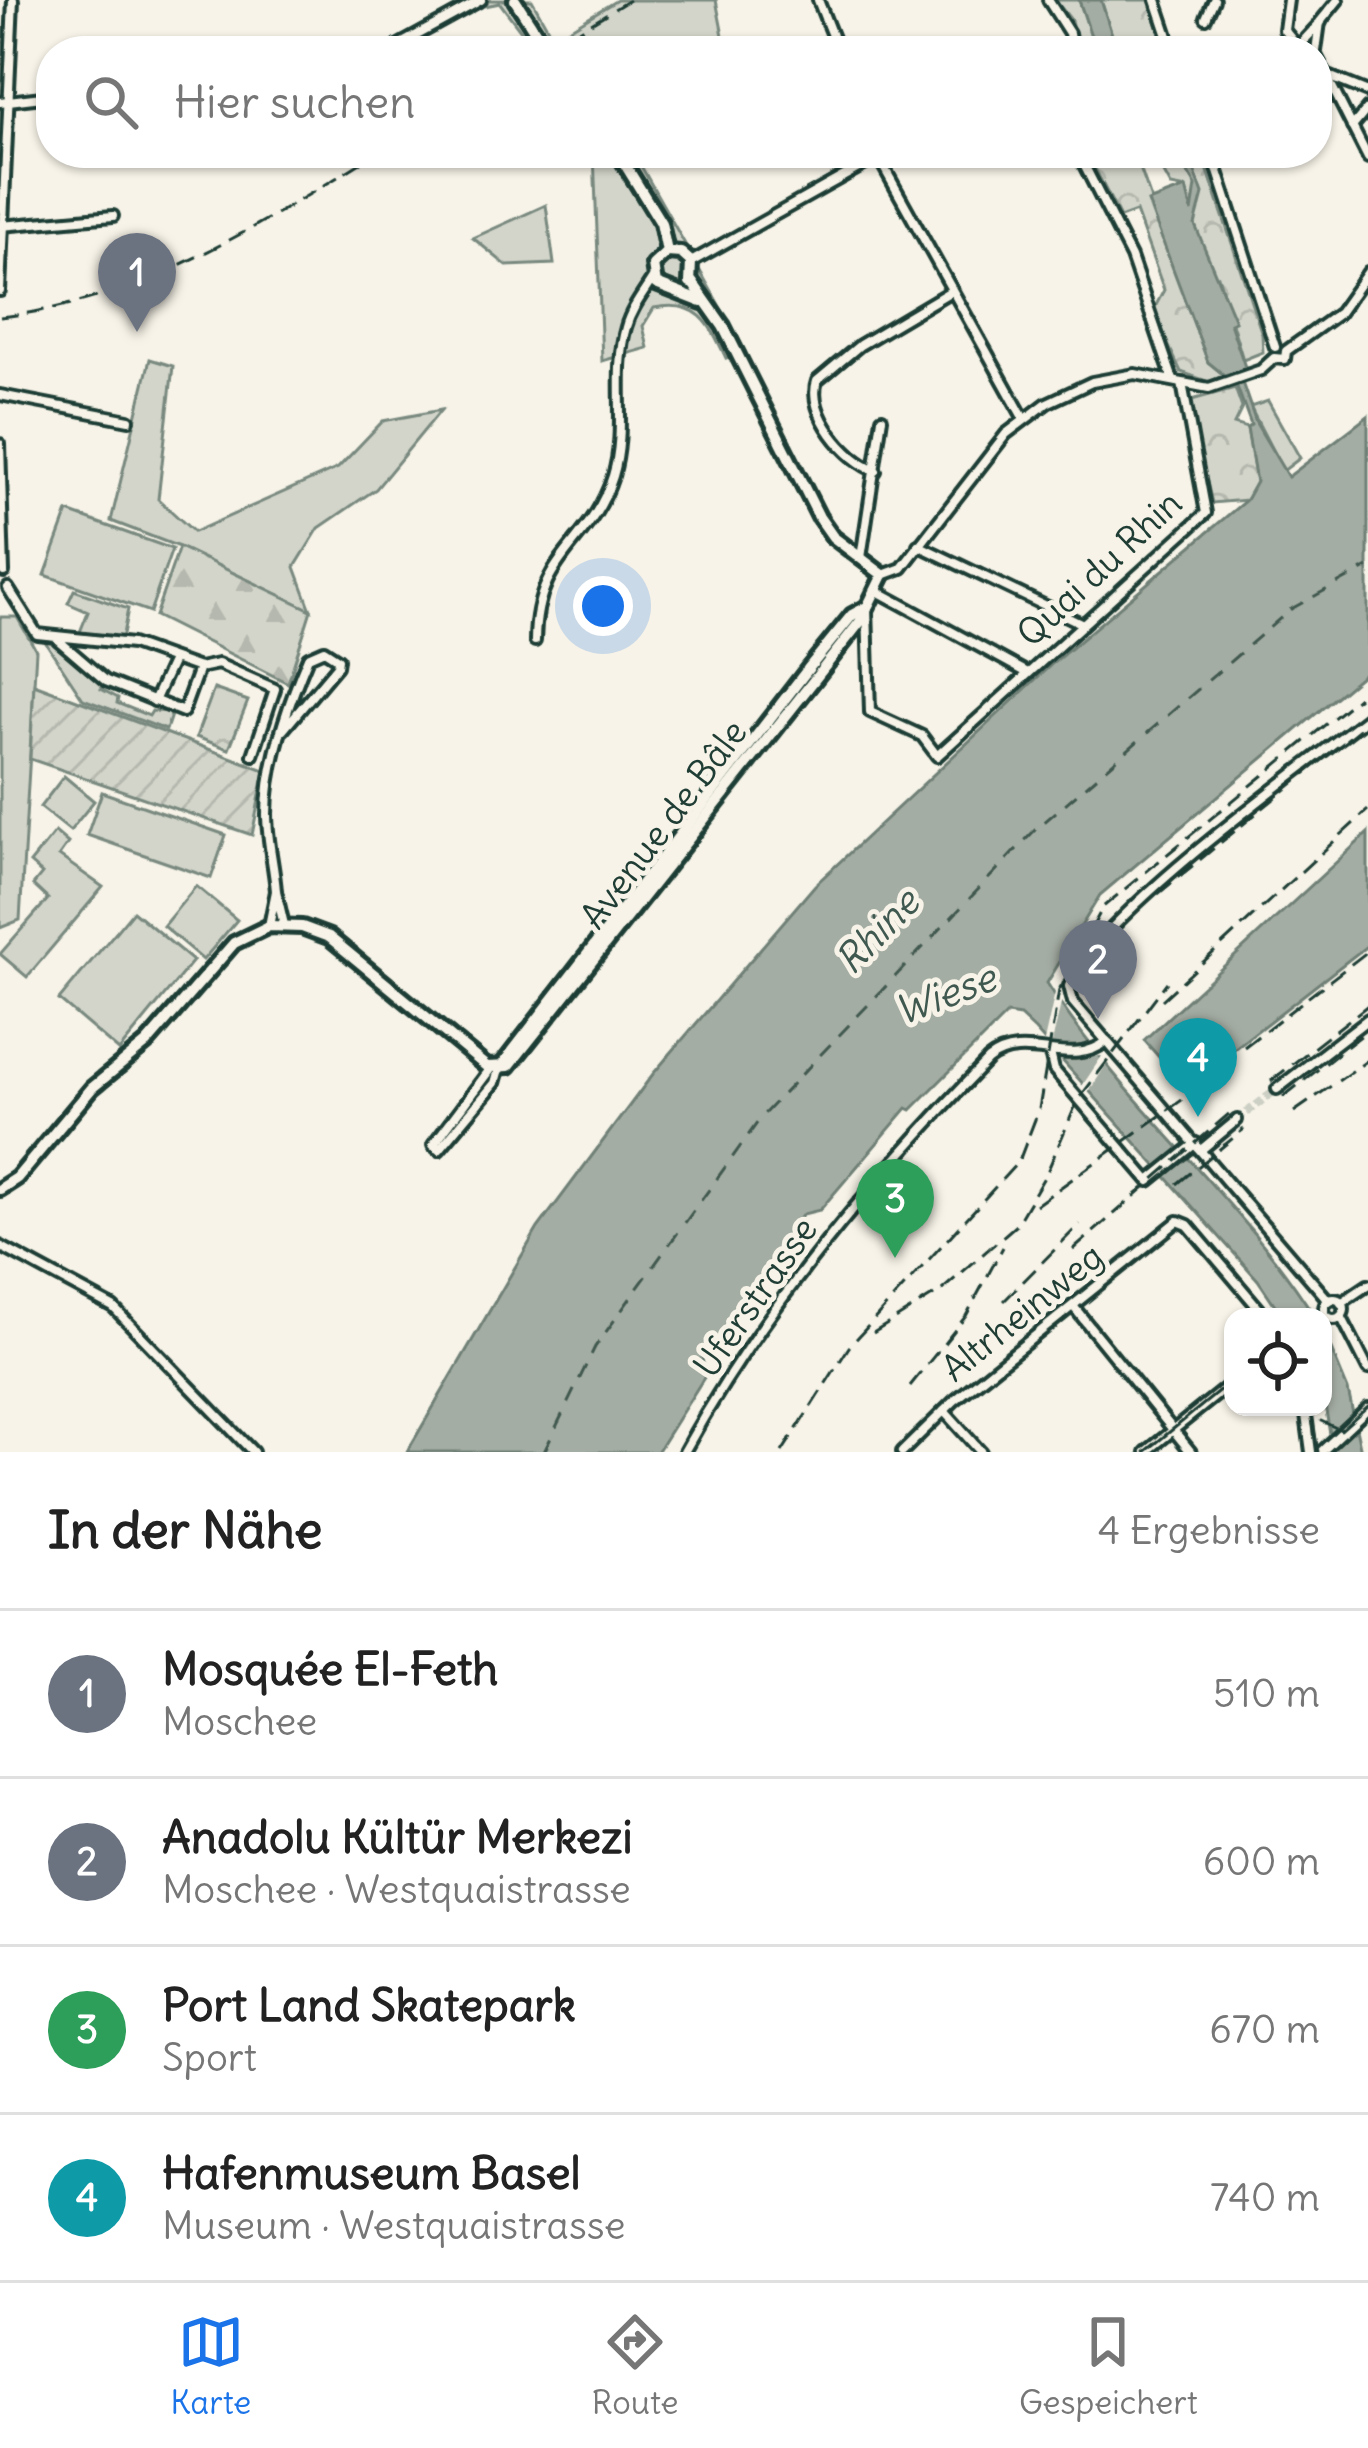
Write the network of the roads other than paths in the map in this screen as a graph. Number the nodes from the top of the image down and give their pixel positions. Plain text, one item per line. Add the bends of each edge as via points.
1 (13, 0) edge
2 (481, 0) edge
3 (515, 0) edge
4 (818, 0) edge
5 (1048, 0) edge
6 (1156, 0) edge
7 (1214, 0) edge
8 (1288, 0) edge
9 (1339, 0) edge
10 (1206, 18) dead end
11 (1321, 22) junction
12 (415, 36) edge
13 (538, 36) edge
14 (832, 36) edge
15 (1070, 36) edge
16 (1168, 36) edge
17 (1288, 36) edge
18 (1308, 36) edge
19 (1319, 36) edge
20 (1332, 78) edge
21 (1332, 90) edge
22 (1368, 92) edge
23 (36, 98) edge
24 (4, 102) edge
25 (1368, 108) edge
26 (1352, 127) junction
27 (1368, 158) edge
28 (627, 168) edge
29 (854, 168) edge
30 (884, 168) edge
31 (1086, 168) edge
32 (1216, 168) edge
33 (113, 216) dead end
34 (1, 225) edge
35 (667, 252) junction
36 (691, 262) junction
37 (1368, 272) edge
38 (692, 282) junction
39 (657, 284) junction
40 (1365, 285) edge
41 (0, 291) edge
42 (951, 291) junction
43 (678, 292) junction
44 (710, 308) junction
45 (1274, 353) junction
46 (1164, 356) junction
47 (1156, 374) junction
48 (1178, 382) junction
49 (0, 395) edge
50 (882, 418) dead end
51 (1024, 419) junction
52 (129, 420) dead end
53 (0, 444) edge
54 (876, 471) junction
55 (0, 479) edge
56 (1, 536) edge
57 (918, 545) junction
58 (861, 558) junction
59 (2, 571) edge
60 (883, 575) junction
61 (4, 590) edge
62 (879, 592) junction
63 (866, 607) junction
64 (1081, 623) junction
65 (58, 640) junction
66 (535, 640) dead end
67 (173, 660) junction
68 (199, 668) junction
69 (1026, 672) junction
70 (154, 701) junction
71 (1368, 717) edge
72 (284, 730) junction
73 (253, 754) dead end
74 (276, 891) junction
75 (284, 925) junction
76 (269, 926) junction
77 (1368, 1019) edge
78 (1104, 1044) junction
79 (1052, 1053) junction
80 (492, 1068) junction
81 (1277, 1089) tunnel mouth
82 (1237, 1120) tunnel mouth
83 (1196, 1147) junction
84 (0, 1190) edge
85 (0, 1246) edge
86 (1368, 1285) edge
87 (1329, 1300) junction
88 (1341, 1303) junction
89 (1073, 1306) junction
90 (1258, 1308) edge
91 (1325, 1308) edge
92 (1332, 1316) edge
93 (1341, 1316) junction
94 (1368, 1369) edge
95 (1224, 1389) edge
96 (1366, 1410) edge
97 (944, 1411) junction
98 (1306, 1416) edge
99 (1173, 1430) junction
100 (1324, 1449) edge
101 (254, 1452) edge
102 (684, 1452) edge
103 (902, 1452) edge
104 (980, 1452) edge
105 (1146, 1452) edge
106 (1191, 1452) edge
107 (1311, 1452) edge

1 - 24 street
2 - 12 street
3 - 13 main road
4 - 14 street
5 - 15 street
6 - 16 street
7 - 10 street
8 - 17 street
9 - 11 street
11 - 18 street
11 - 19 street
20 - 22 street
21 - 26 street
23 - 24 street
24 - 34 street
25 - 26 street
26 - 27 street
28 - 35 main road via 661,224
29 - 36 street
30 - 42 street
31 - 46 street, Quai du Rhin via 1131,257
32 - 45 street
33 - 34 street
34 - 41 street
35 - 36 main road
35 - 39 main road via 656,259
36 - 38 main road
37 - 40 street
38 - 43 main road
38 - 44 main road
39 - 43 main road
39 - 66 street via 641,298 623,339 614,472 593,517 545,578
40 - 45 street via 1285,358
42 - 51 street
42 - 54 street via 817,381 817,412 856,461
43 - 44 main road
44 - 58 main road via 819,517
45 - 48 street via 1220,384
46 - 47 street
46 - 48 street, Quai du Rhin
47 - 48 street
47 - 51 street via 1092,382
48 - 64 street, Quai du Rhin via 1206,513
49 - 52 street
50 - 54 street
51 - 57 street
53 - 55 street
54 - 58 street
55 - 56 street
56 - 59 street
57 - 60 street via 902,568
57 - 64 street
58 - 60 main road
59 - 61 street via 10,579
60 - 62 main road, Avenue de Bâle
61 - 65 street via 37,634
62 - 63 main road, Avenue de Bâle
62 - 69 street
63 - 69 street, Quai du Rhin via 870,712 922,736 937,755
63 - 80 main road, Avenue de Bâle via 808,669 583,970
64 - 69 street, Quai du Rhin
65 - 67 street via 132,644
65 - 70 street via 106,681
67 - 68 street
67 - 70 street
68 - 70 street via 183,712
68 - 73 street via 218,664 275,689
71 - 78 street via 1172,874 1082,964 1070,997
72 - 72 street via 310,653 325,650 338,659
72 - 74 street via 267,803
74 - 75 street
74 - 76 street
75 - 76 main road
75 - 80 main road via 329,938
76 - 84 main road via 229,948
77 - 81 street
78 - 79 street, Uferstrasse
78 - 83 street
79 - 83 street via 1049,1063 1149,1181
79 - 102 street, Uferstrasse via 1022,1046 997,1053 918,1132 755,1339
80 - 80 street, Avenue de Bâle via 433,1145 440,1150 495,1082
82 - 83 street
83 - 87 street
85 - 101 street via 113,1307
86 - 88 street
87 - 88 street
87 - 91 street
88 - 93 street
89 - 90 street, Altrheinweg via 1181,1221
89 - 97 street, Altrheinweg
89 - 99 street
92 - 93 street
93 - 94 street
95 - 99 street
96 - 100 street
97 - 103 street, Altrheinweg
97 - 104 street
98 - 107 street
99 - 105 street
99 - 106 street

